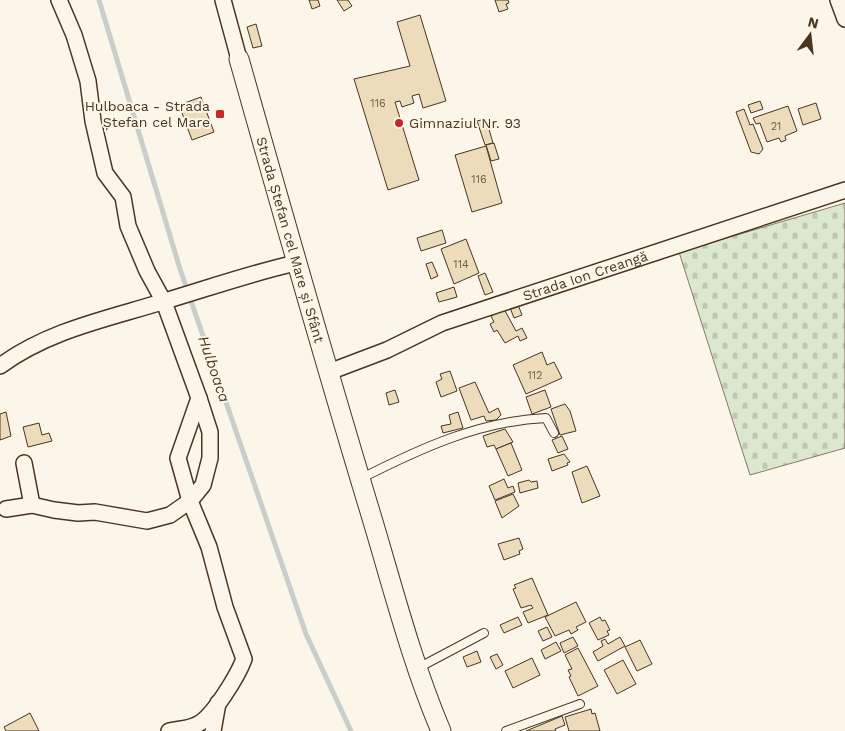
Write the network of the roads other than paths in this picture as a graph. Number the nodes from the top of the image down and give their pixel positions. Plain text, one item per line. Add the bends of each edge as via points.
1 (59, 0) edge
2 (223, 0) edge
3 (838, 0) edge
4 (845, 19) edge
5 (239, 59) joint
6 (845, 190) edge
7 (296, 263) junction
8 (170, 300) junction
9 (0, 366) edge
10 (329, 372) junction
11 (198, 398) junction
12 (554, 433) dead end
13 (24, 464) dead end
14 (360, 479) junction
15 (190, 501) junction
16 (32, 505) junction
17 (6, 509) dead end
18 (484, 634) dead end
19 (418, 668) junction
20 (218, 703) junction
21 (580, 704) dead end
22 (169, 731) edge
23 (213, 731) edge
24 (440, 731) edge
25 (506, 731) edge

1 - 8 street via 88,81 105,173 123,197 132,235 147,271
2 - 5 street, Strada Ștefan cel Mare și Sfânt
3 - 4 street
5 - 7 street, Strada Ștefan cel Mare și Sfânt
6 - 10 street, Strada Ion Creangă via 442,323 387,350
7 - 8 street
7 - 10 street, Strada Ștefan cel Mare și Sfânt
8 - 9 street via 55,334
8 - 11 street
10 - 14 street, Strada Ștefan cel Mare și Sfânt
11 - 15 street via 178,458
11 - 15 street via 210,432 210,458 203,485
12 - 14 lane via 546,418 492,425 438,442
13 - 16 street
14 - 19 street, Strada Ștefan cel Mare și Sfânt
15 - 16 street via 170,516 147,521 95,512 78,514
15 - 20 street via 209,548 225,607 244,658 237,676
16 - 17 street
18 - 19 lane
19 - 24 street, Strada Ștefan cel Mare și Sfânt
20 - 22 street via 198,725
20 - 23 street
21 - 25 lane

